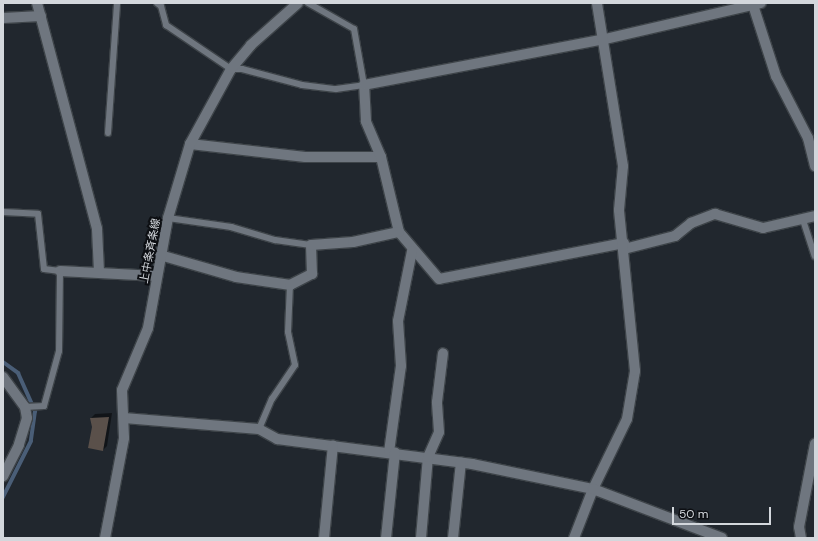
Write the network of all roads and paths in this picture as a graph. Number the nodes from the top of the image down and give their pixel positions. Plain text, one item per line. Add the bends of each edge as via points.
1 (38, 3) edge
2 (117, 3) edge
3 (157, 3) edge
4 (298, 3) edge
5 (308, 3) edge
6 (597, 3) edge
7 (757, 4) edge
8 (41, 16) junction
9 (3, 18) edge
10 (600, 40) junction
11 (231, 69) junction
12 (364, 85) junction
13 (108, 133) dead end
14 (190, 144) junction
15 (381, 157) junction
16 (815, 166) edge
17 (3, 212) edge
18 (815, 216) edge
19 (168, 218) junction
20 (803, 220) junction
21 (399, 232) junction
22 (311, 245) junction
23 (624, 246) junction
24 (412, 251) junction
25 (160, 255) junction
26 (815, 256) edge
27 (60, 271) junction
28 (99, 271) junction
29 (156, 276) junction
30 (290, 285) junction
31 (443, 353) dead end
32 (3, 377) edge
33 (25, 407) junction
34 (124, 418) junction
35 (259, 429) junction
36 (815, 444) edge
37 (333, 445) junction
38 (392, 452) junction
39 (428, 458) junction
40 (461, 462) junction
41 (3, 476) edge
42 (593, 489) junction
43 (105, 538) edge
44 (324, 538) edge
45 (386, 538) edge
46 (421, 538) edge
47 (453, 538) edge
48 (574, 538) edge
49 (722, 538) edge
50 (801, 538) edge

1 - 8 street
2 - 13 lane
3 - 11 lane via 161,6 166,25
4 - 11 street, 上中条斉条線 via 251,45
5 - 12 lane via 354,29
6 - 10 street
7 - 10 street
7 - 16 street via 776,76 808,138
8 - 9 street
8 - 28 street via 97,229
10 - 12 street
10 - 23 street via 623,166 619,210
11 - 12 lane via 242,69 302,85 336,89
11 - 14 street, 上中条斉条線
12 - 15 street via 366,122
14 - 15 street via 305,157
14 - 19 street, 上中条斉条線
15 - 21 street
17 - 27 lane via 38,214 44,269
18 - 20 street
19 - 22 lane via 231,227 275,240
19 - 25 street, 上中条斉条線
20 - 23 street via 763,228 716,214 691,223 675,236
20 - 26 lane
21 - 22 street via 353,242
21 - 24 street
22 - 30 street via 312,274
23 - 24 street via 446,279 439,279
23 - 42 street via 635,371 627,420
24 - 38 street via 398,321 401,366
25 - 29 street, 上中条斉条線
25 - 30 street via 236,277
27 - 28 street
27 - 33 lane via 59,351 44,406
28 - 29 street
29 - 34 street, 上中条斉条線 via 148,328 122,390
30 - 35 lane via 288,332 295,365 272,399
31 - 39 street via 437,402 439,432
32 - 33 street
33 - 41 street via 27,418 20,445
34 - 35 street
34 - 43 street, 上中条斉条線
35 - 37 street via 277,439
36 - 50 street via 799,527
37 - 38 street
37 - 44 street
38 - 39 street
38 - 45 street
39 - 40 street
39 - 46 street
40 - 42 street
40 - 47 street
42 - 48 street
42 - 49 street

